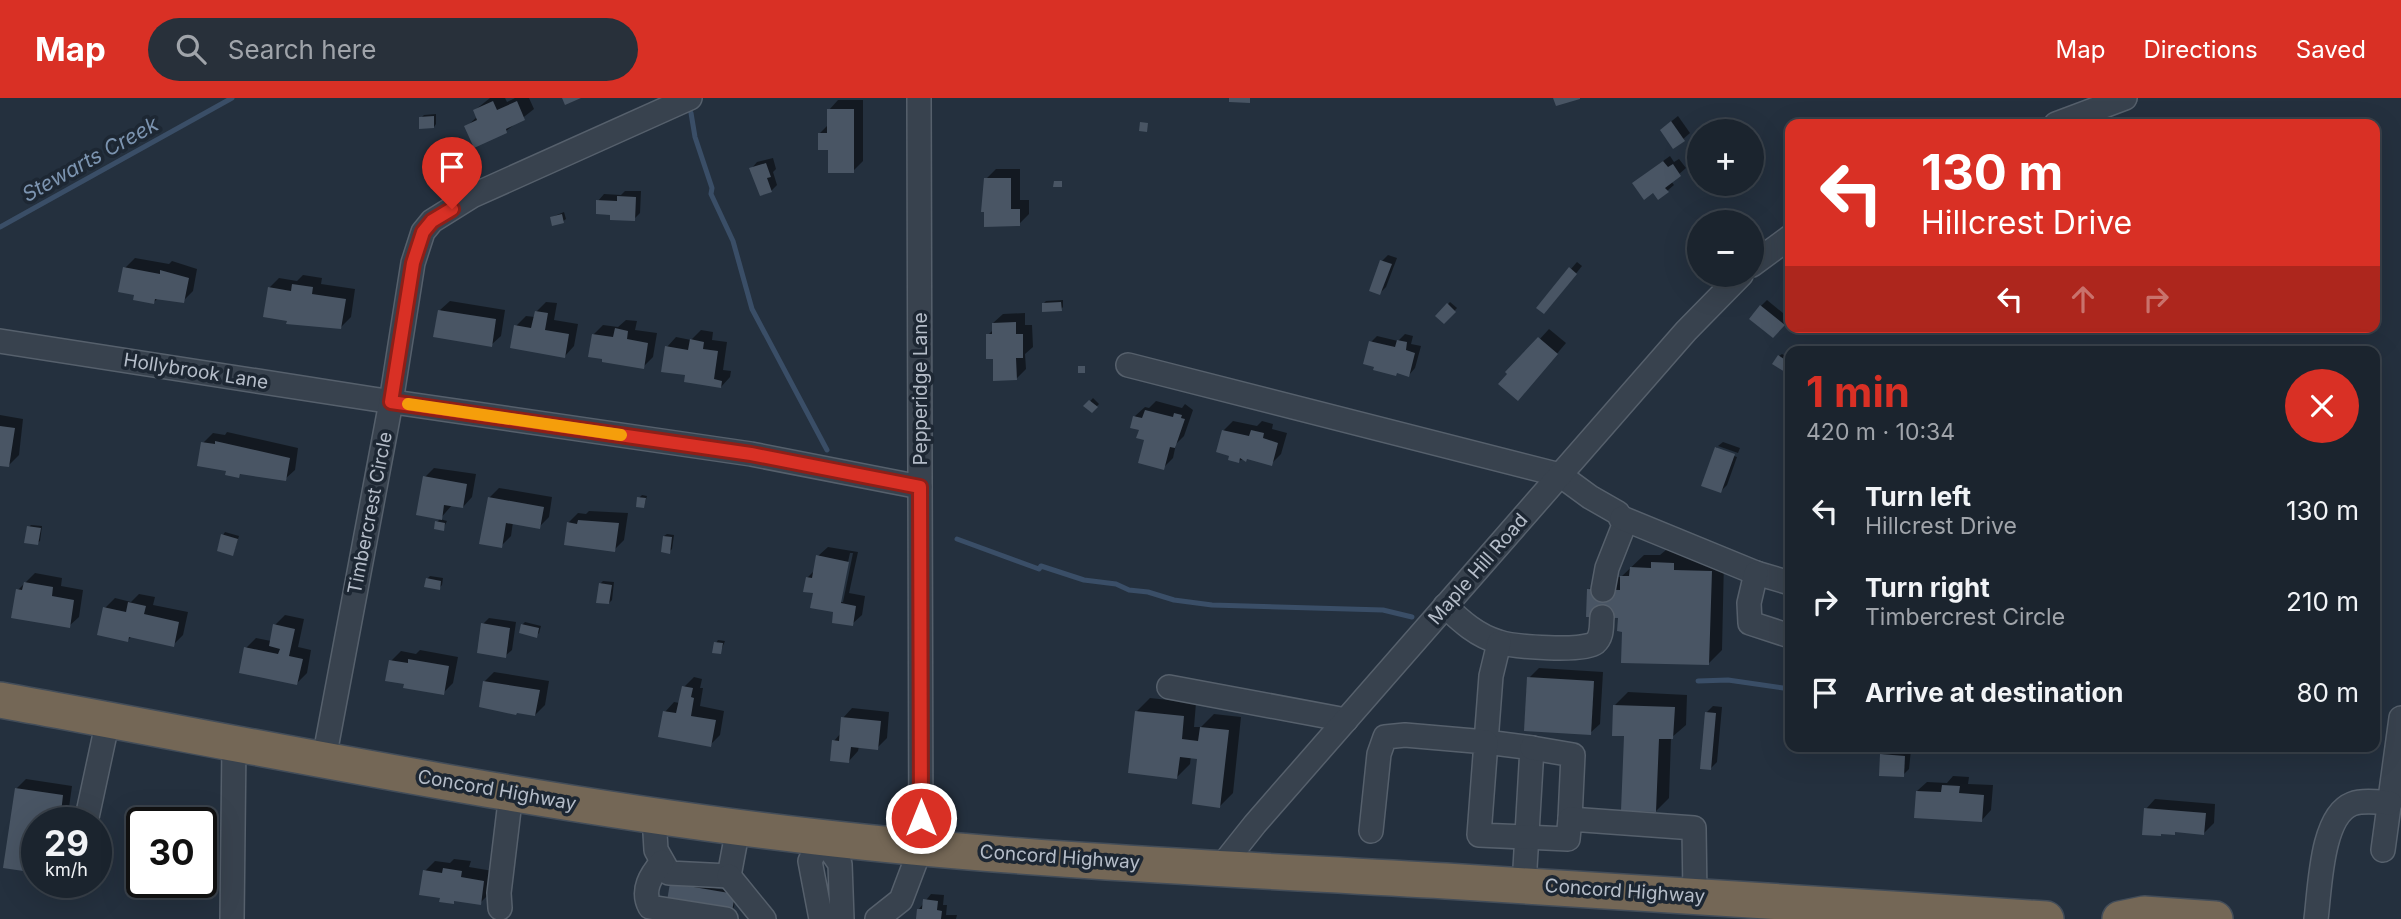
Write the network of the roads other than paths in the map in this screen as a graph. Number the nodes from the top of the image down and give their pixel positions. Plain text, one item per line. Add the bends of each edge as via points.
1 (690, 98) edge
2 (919, 98) edge
3 (2124, 98) edge
4 (2069, 119) edge
5 (1785, 241) edge
6 (1764, 256) edge
7 (1728, 287) edge
8 (0, 341) edge
9 (1128, 365) dead end
10 (391, 402) junction
11 (1560, 475) junction
12 (920, 487) junction
13 (1622, 518) junction
14 (1756, 573) junction
15 (1785, 582) edge
16 (1603, 590) dead end
17 (1445, 606) junction
18 (1602, 617) dead end
19 (1785, 634) edge
20 (1499, 643) junction
21 (1169, 687) dead end
22 (0, 700) edge
23 (2401, 718) edge
24 (108, 720) junction
25 (1346, 720) junction
26 (1486, 742) junction
27 (234, 743) junction
28 (1532, 748) junction
29 (324, 759) junction
30 (511, 793) junction
31 (2390, 803) junction
32 (89, 807) edge
33 (654, 816) junction
34 (1570, 819) junction
35 (738, 828) junction
36 (1371, 831) dead end
37 (822, 838) junction
38 (1526, 838) junction
39 (921, 847) junction
40 (2383, 850) dead end
41 (662, 862) junction
42 (1220, 869) junction
43 (729, 876) junction
44 (1524, 885) junction
45 (1695, 896) junction
46 (500, 908) dead end
47 (232, 919) edge
48 (726, 919) edge
49 (764, 919) edge
50 (821, 919) edge
51 (842, 919) edge
52 (877, 919) edge
53 (2046, 919) edge
54 (2120, 919) edge
55 (2214, 919) edge
56 (2316, 919) edge

1 - 10 street, Timbercrest Circle via 472,196 432,221 423,232 413,263
2 - 12 street, Pepperidge Lane
3 - 4 street
5 - 6 street
7 - 11 street, Maple Hill Road
8 - 10 street, Hollybrook Lane
9 - 11 street
10 - 12 street, Hollybrook Lane via 751,454
10 - 29 street, Timbercrest Circle
11 - 13 street
11 - 17 street, Maple Hill Road
12 - 39 street, Pepperidge Lane
13 - 14 street
13 - 16 street via 1624,525
14 - 15 street
14 - 19 street via 1750,623
17 - 20 street via 1467,627
17 - 25 street, Maple Hill Road
18 - 20 street via 1598,641 1583,648
20 - 26 street via 1491,676
21 - 25 street
22 - 24 highway, Concord Highway
23 - 31 street
24 - 27 highway, Concord Highway
24 - 32 street
25 - 42 street, Maple Hill Road
26 - 28 street
26 - 36 street via 1385,737
26 - 38 street via 1479,835
27 - 29 highway, Concord Highway
27 - 47 street
28 - 34 street via 1573,755
28 - 38 street
29 - 30 highway, Concord Highway
30 - 33 highway, Concord Highway
30 - 46 street
31 - 40 street
31 - 56 street via 2353,803 2339,812 2329,832
33 - 35 highway, Concord Highway
33 - 41 street via 656,850
34 - 38 street via 1568,839
34 - 45 street via 1694,828
35 - 37 highway, Concord Highway
35 - 43 street
37 - 39 highway, Concord Highway
37 - 50 street via 810,861
37 - 51 street via 840,864
38 - 44 street
39 - 42 highway, Concord Highway
39 - 52 street via 901,900
41 - 43 street via 669,873
41 - 48 street via 650,877 646,894 650,907
42 - 44 highway, Concord Highway
43 - 49 street
44 - 45 highway, Concord Highway
45 - 53 highway, Concord Highway
54 - 55 highway via 2144,915

